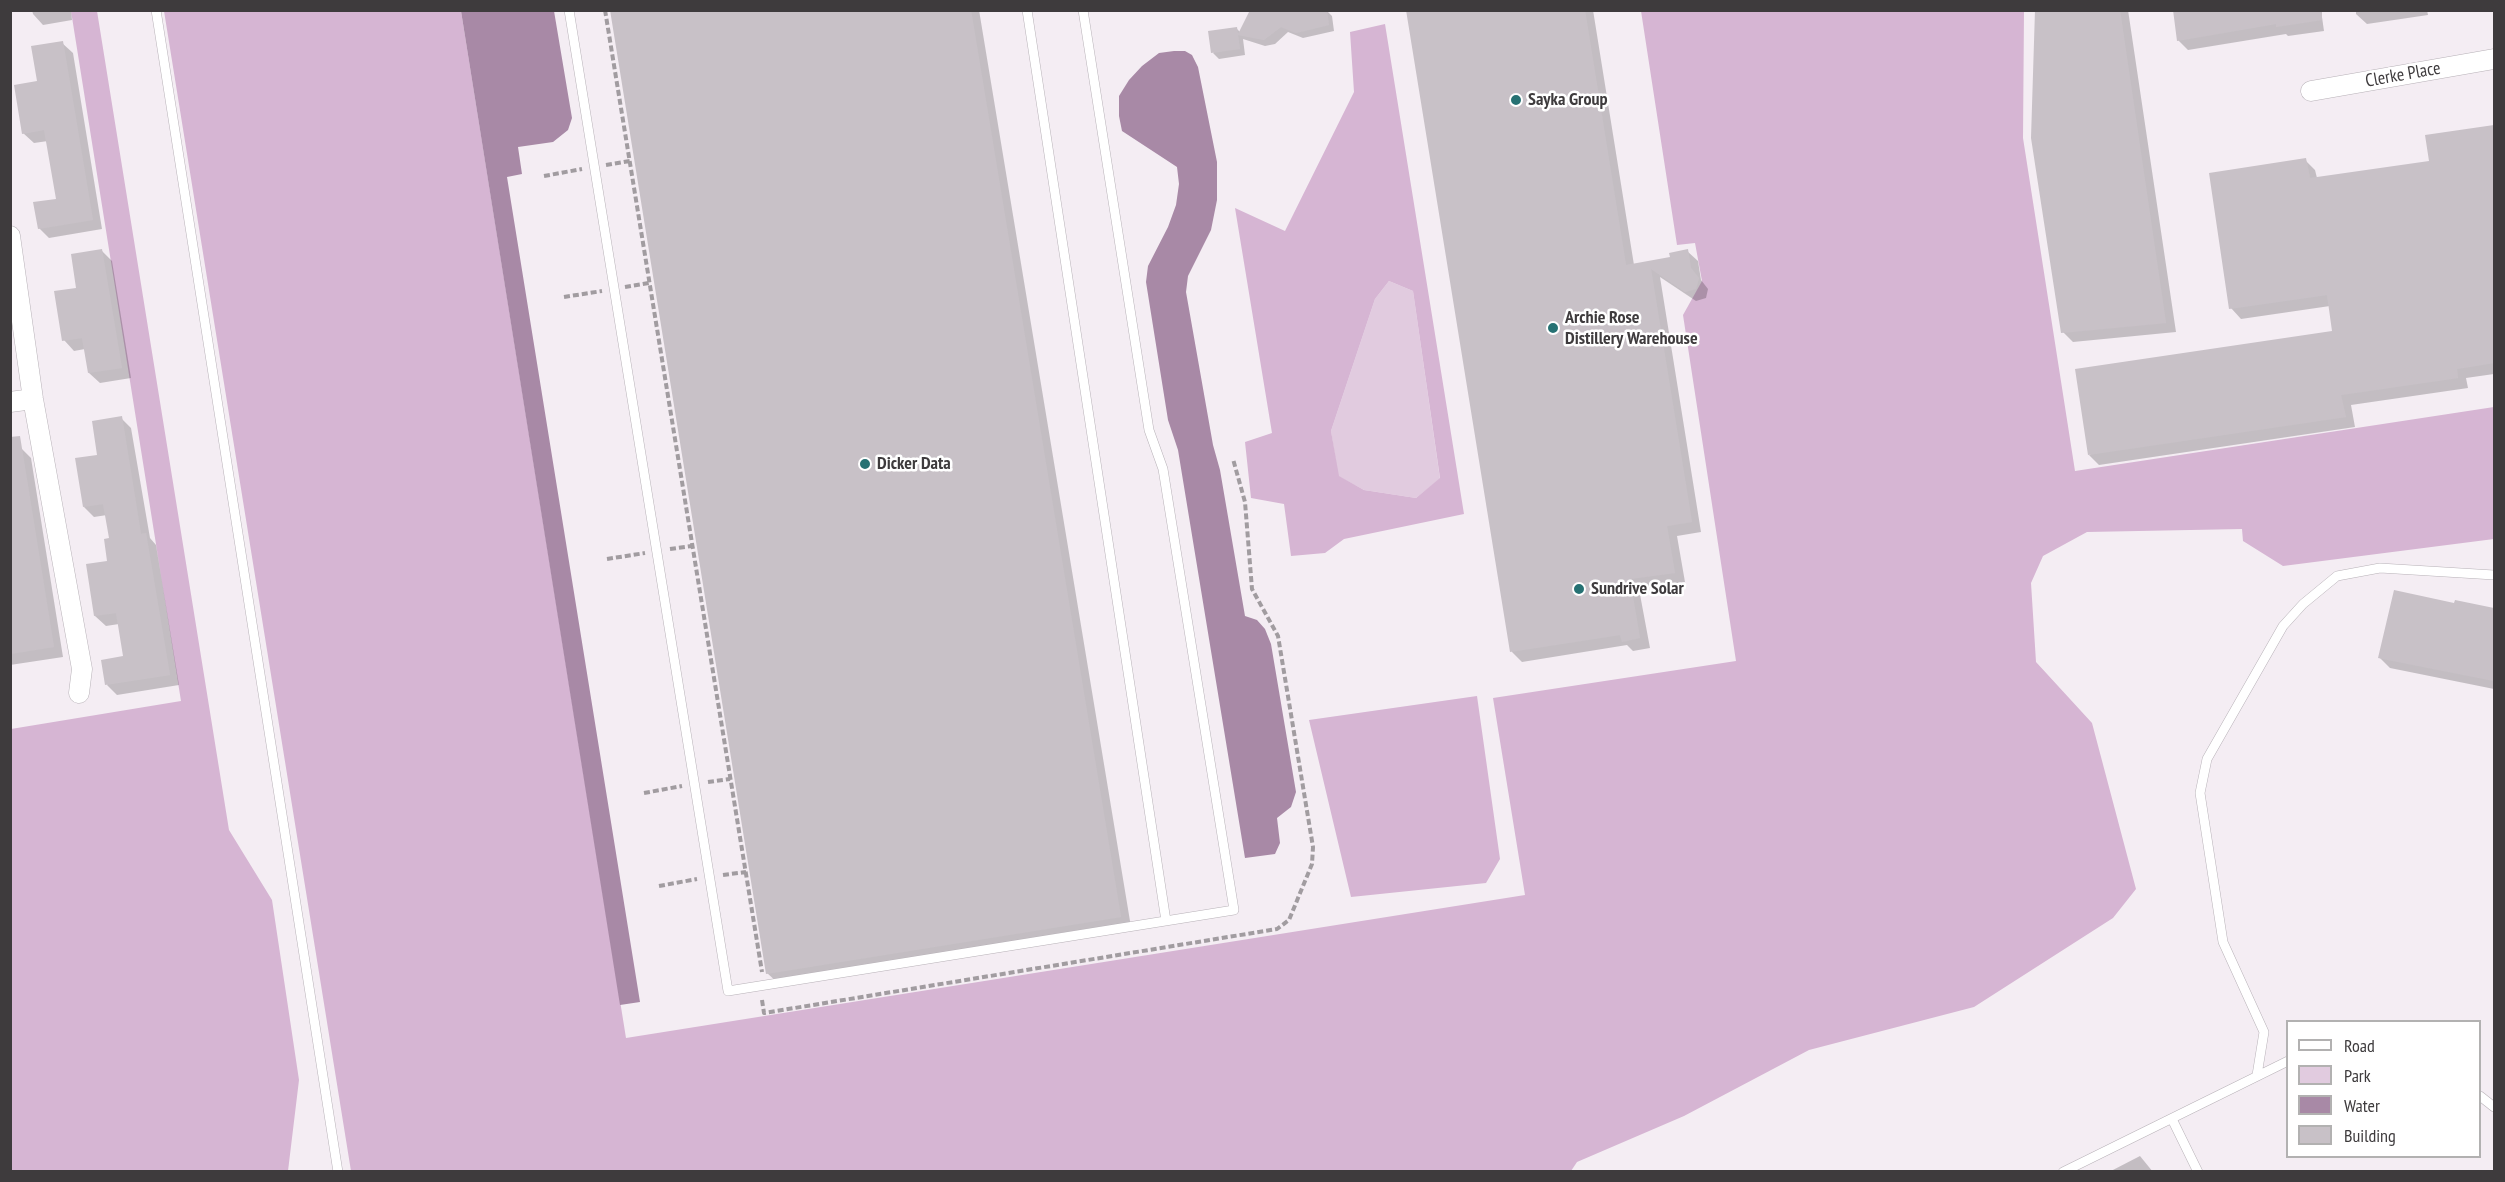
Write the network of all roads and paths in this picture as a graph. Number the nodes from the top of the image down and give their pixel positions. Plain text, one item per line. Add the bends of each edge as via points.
1 (156, 10) edge
2 (569, 10) edge
3 (605, 10) edge
4 (1027, 10) edge
5 (1083, 10) edge
6 (2494, 59) edge
7 (2311, 91) dead end
8 (630, 162) junction
9 (606, 165) dead end
10 (584, 169) dead end
11 (544, 176) dead end
12 (10, 236) edge
13 (649, 283) junction
14 (625, 287) dead end
15 (603, 291) dead end
16 (564, 297) dead end
17 (33, 399) junction
18 (10, 402) edge
19 (692, 546) junction
20 (667, 550) dead end
21 (645, 553) dead end
22 (607, 559) dead end
23 (2494, 575) edge
24 (79, 693) dead end
25 (730, 779) junction
26 (704, 783) dead end
27 (682, 786) dead end
28 (644, 792) dead end
29 (746, 872) junction
30 (720, 876) dead end
31 (697, 879) dead end
32 (659, 885) dead end
33 (1166, 921) junction
34 (763, 977) dead end
35 (2286, 1062) edge
36 (2257, 1075) junction
37 (2481, 1097) edge
38 (2494, 1107) edge
39 (2172, 1119) junction
40 (338, 1172) edge
41 (2063, 1172) edge
42 (2198, 1172) edge

1 - 40 lane
2 - 33 lane via 728,991
3 - 8 path
4 - 33 lane
5 - 33 lane via 1149,430 1163,469 1234,910
6 - 7 street, Clerke Place
8 - 9 path
8 - 13 path
10 - 11 path
12 - 17 street
13 - 14 path
13 - 19 path
15 - 16 path
17 - 18 street
17 - 24 street via 78,642 82,669
19 - 20 path
19 - 25 path
21 - 22 path
23 - 36 lane via 2380,568 2337,576 2283,626 2207,759 2200,793 2223,942 2264,1032
25 - 26 path
25 - 29 path
27 - 28 path
29 - 30 path
29 - 34 path
31 - 32 path
35 - 36 lane
36 - 39 lane
37 - 38 lane
39 - 41 lane
39 - 42 lane

